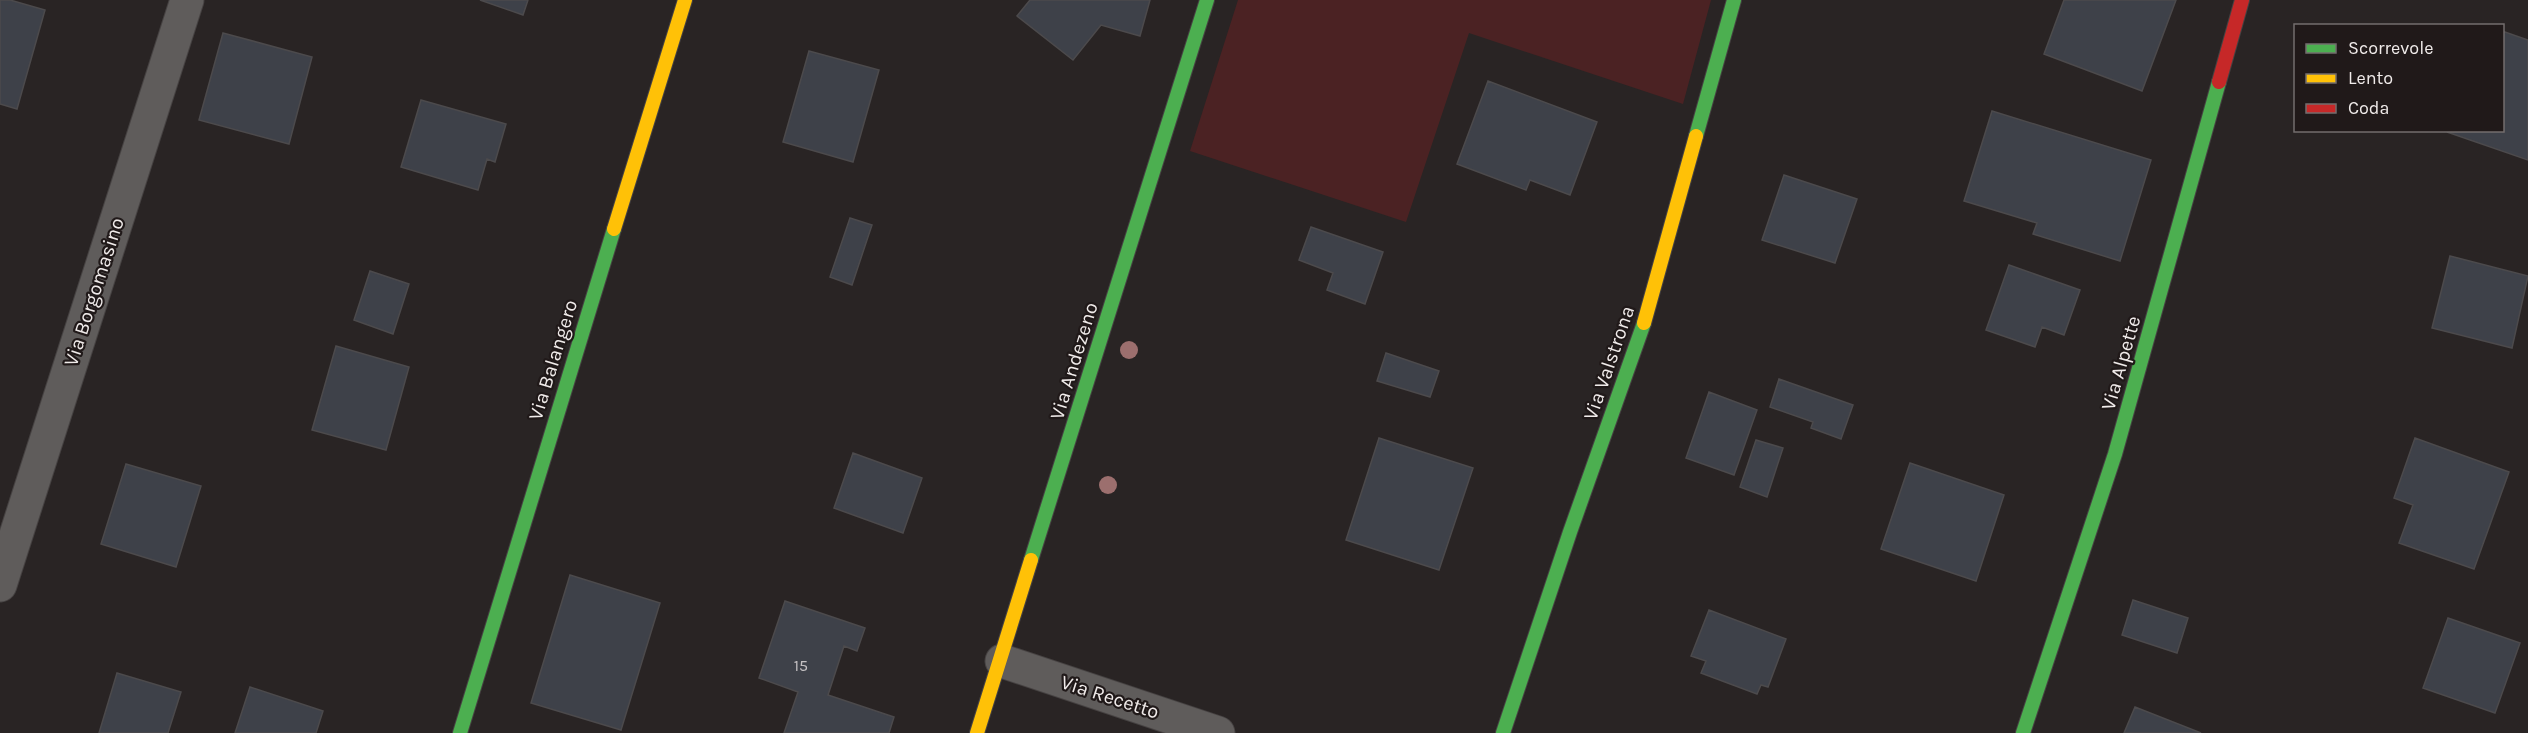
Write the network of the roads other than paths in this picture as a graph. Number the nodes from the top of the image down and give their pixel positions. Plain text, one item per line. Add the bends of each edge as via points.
1 (187, 0) edge
2 (686, 0) edge
3 (1207, 0) edge
4 (1734, 0) edge
5 (2242, 0) edge
6 (0, 585) edge
7 (1002, 661) junction
8 (460, 733) edge
9 (978, 733) edge
10 (1218, 733) edge
11 (1503, 733) edge
12 (2024, 733) edge

1 - 6 street, Via Borgomasino
2 - 8 street, Via Balangero
3 - 7 street, Via Andezeno
4 - 11 street, Via Valstrona via 1646,318
5 - 12 street, Via Alpette via 2115,454
7 - 9 street, Via Andezeno
7 - 10 street, Via Recetto

